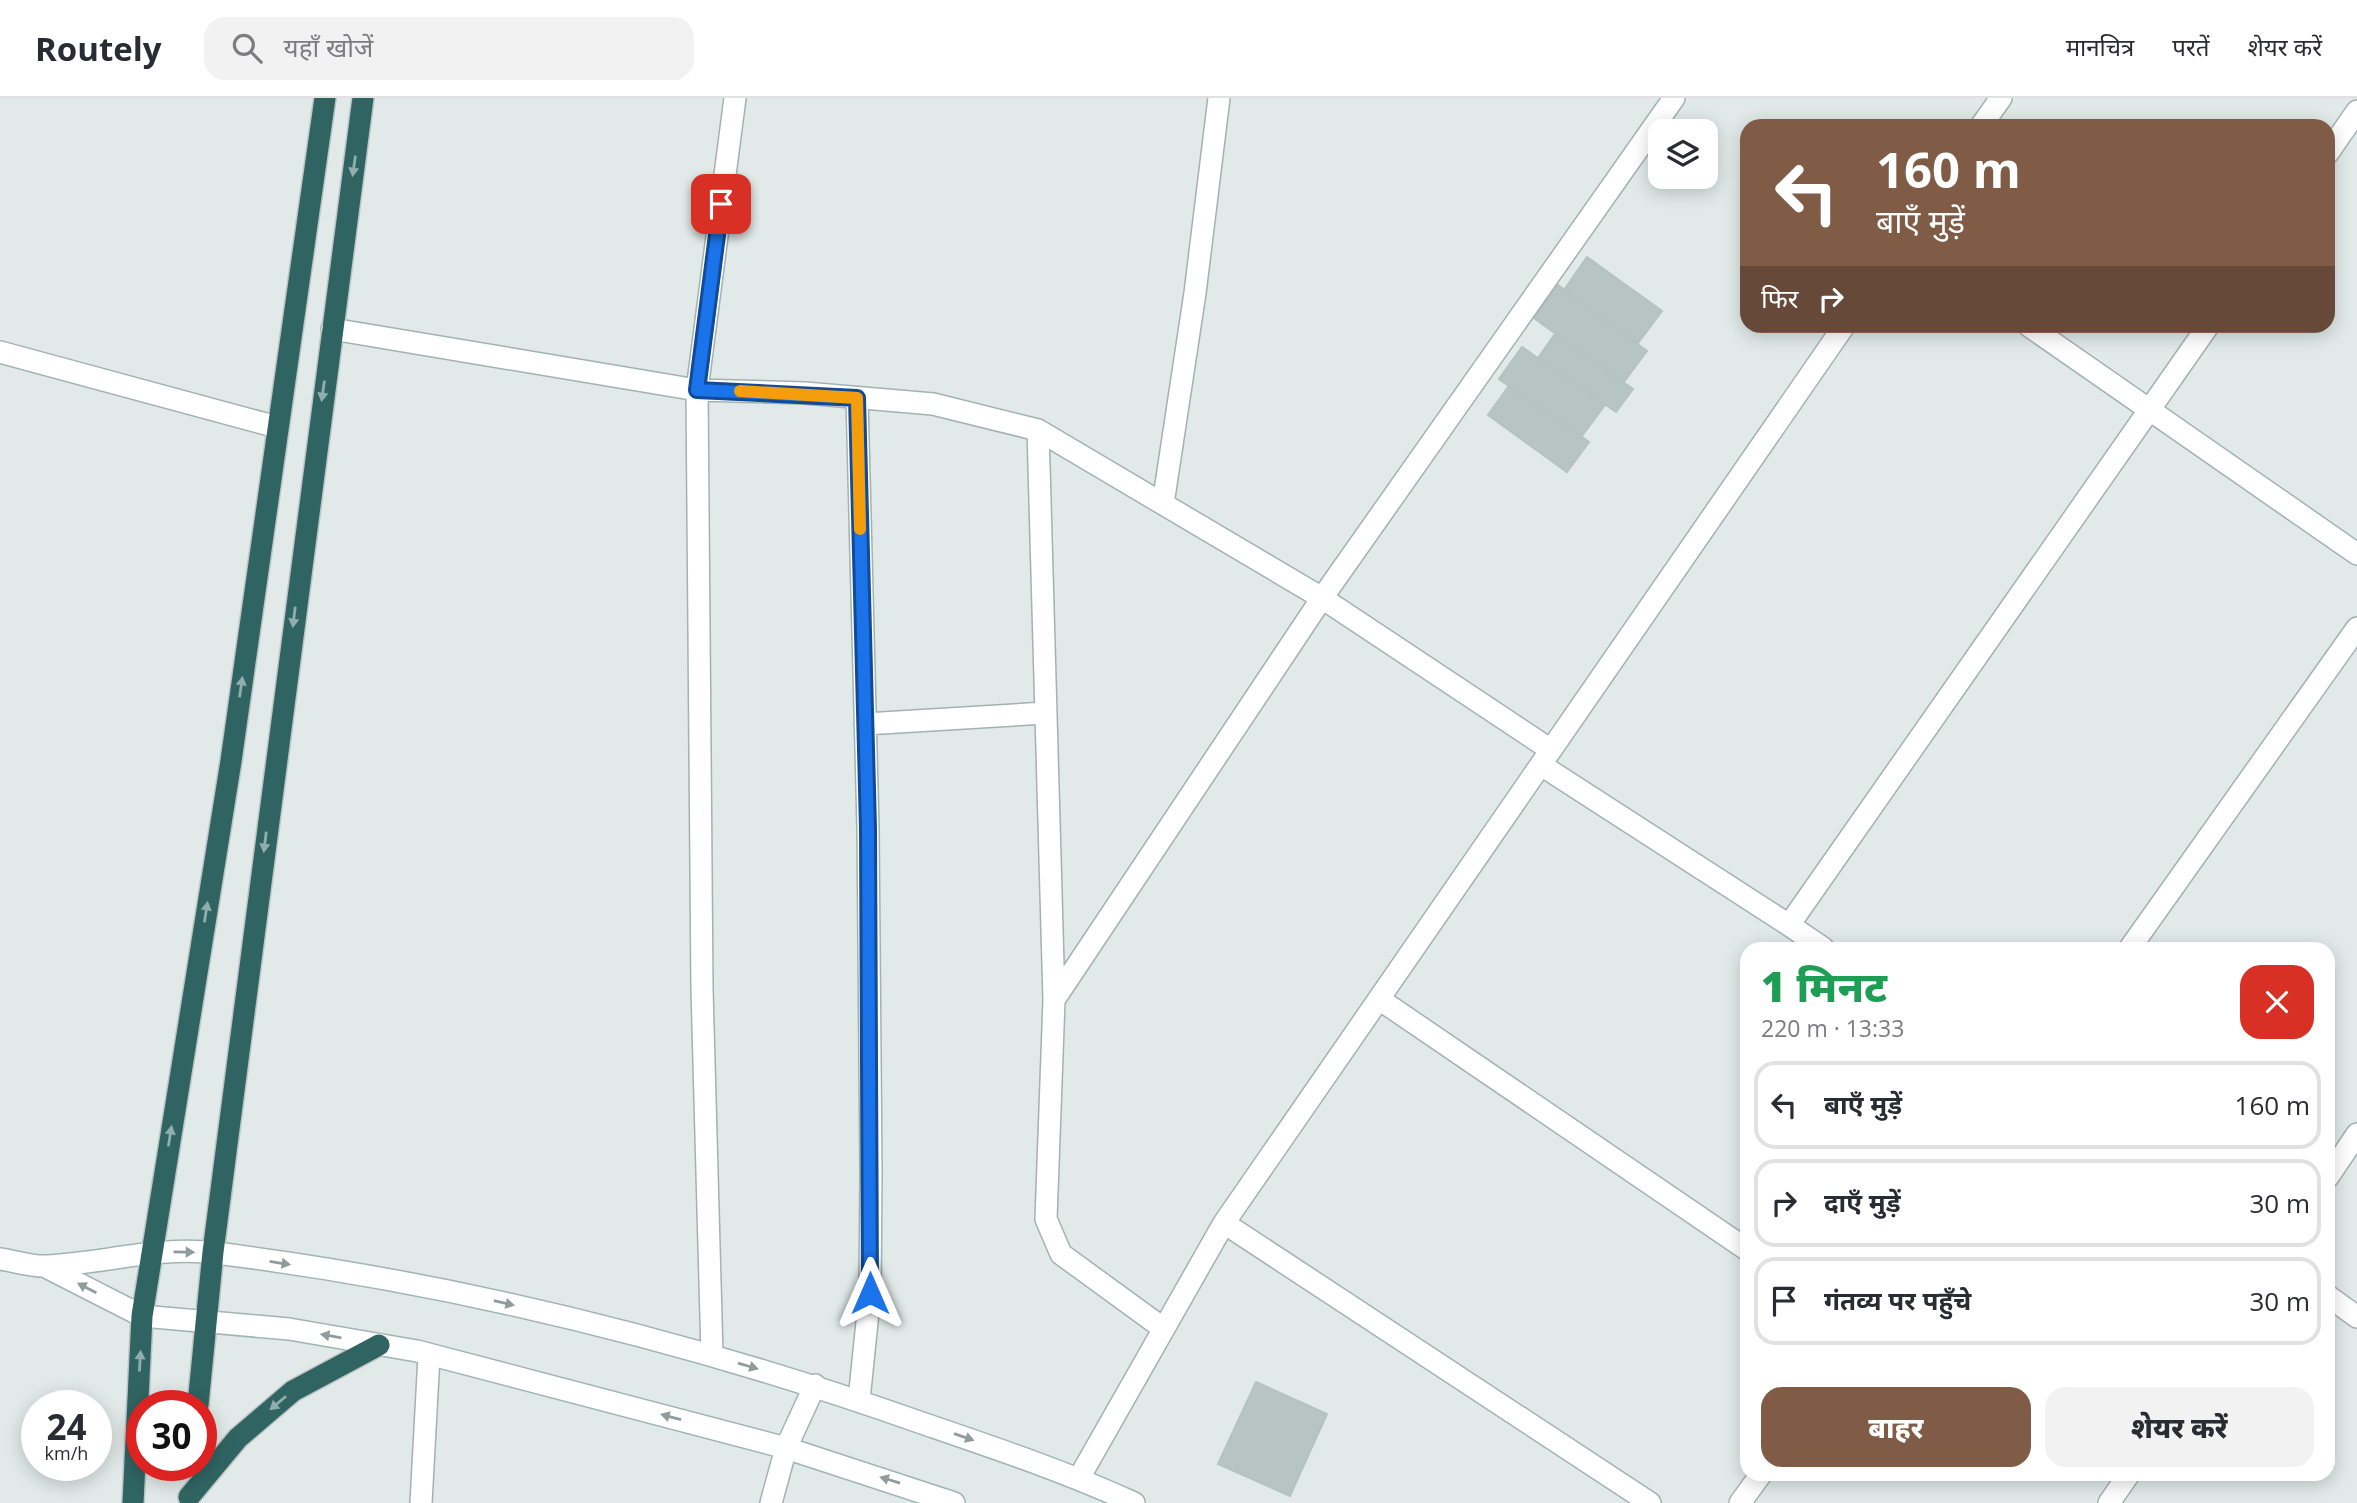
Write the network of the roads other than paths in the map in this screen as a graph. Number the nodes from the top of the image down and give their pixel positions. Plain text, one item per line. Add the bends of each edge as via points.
1 (325, 98) edge
2 (363, 98) edge
3 (735, 98) edge
4 (1219, 98) edge
5 (1674, 98) edge
6 (2001, 98) edge
7 (2357, 111) edge
8 (1986, 119) edge
9 (2335, 143) edge
10 (332, 329) junction
11 (1839, 333) edge
12 (2039, 333) edge
13 (2203, 333) edge
14 (0, 352) edge
15 (697, 390) junction
16 (857, 398) junction
17 (2148, 411) junction
18 (277, 427) junction
19 (1038, 430) junction
20 (1163, 503) junction
21 (2357, 554) edge
22 (1322, 597) junction
23 (2357, 628) edge
24 (1045, 713) junction
25 (865, 724) junction
26 (1546, 758) junction
27 (1788, 925) junction
28 (1814, 942) edge
29 (2134, 942) edge
30 (1379, 999) junction
31 (1054, 1000) junction
32 (2357, 1135) edge
33 (2335, 1167) edge
34 (1224, 1223) junction
35 (1740, 1245) edge
36 (151, 1252) junction
37 (213, 1252) junction
38 (0, 1259) edge
39 (44, 1266) junction
40 (2335, 1301) edge
41 (142, 1316) junction
42 (2357, 1317) edge
43 (206, 1320) junction
44 (1164, 1329) junction
45 (379, 1345) junction
46 (712, 1355) junction
47 (429, 1356) junction
48 (815, 1385) junction
49 (199, 1390) edge
50 (859, 1400) junction
51 (786, 1448) junction
52 (1079, 1478) junction
53 (190, 1481) edge
54 (1755, 1481) edge
55 (2124, 1481) edge
56 (188, 1500) edge
57 (133, 1503) edge
58 (421, 1503) edge
59 (771, 1503) edge
60 (954, 1503) edge
61 (1134, 1503) edge
62 (1650, 1503) edge
63 (1740, 1503) edge
64 (2109, 1503) edge

1 - 18 highway
2 -> 10 highway
3 - 15 street
4 - 20 street
5 - 22 street
6 - 8 street
7 - 9 street
10 - 15 street
10 -> 37 highway
11 - 26 street
12 - 17 street
13 - 17 street
14 - 18 street
15 - 16 street
15 - 46 street via 702,989
16 - 19 street via 933,404
16 - 25 street
17 - 21 street
17 - 27 street
36 -> 18 highway via 231,761
19 - 20 street
19 - 24 street
20 - 22 street
22 - 26 street
22 - 31 street
23 - 29 street
24 - 25 street
24 - 31 street
25 - 50 street via 870,1293
26 - 27 street
26 - 30 street
27 - 28 street
30 - 34 street
30 - 35 street
31 - 44 street via 1046,1219 1061,1254
32 - 33 street
34 - 44 street
34 - 62 street
36 -> 37 street
36 - 39 street
36 - 41 highway
37 - 43 highway
37 -> 46 street via 388,1277
38 - 39 street
41 -> 39 street
40 - 42 street
41 - 43 street
57 -> 41 highway
45 -> 43 street
43 - 49 highway
44 - 52 street
45 - 47 street
45 -> 56 highway via 293,1391 238,1438
46 -> 48 street
51 -> 47 street
47 - 58 street
48 - 50 street
48 - 51 street
50 -> 52 street
51 - 59 street
60 -> 51 street
52 - 61 street
53 - 56 highway
54 - 63 street
55 - 64 street

